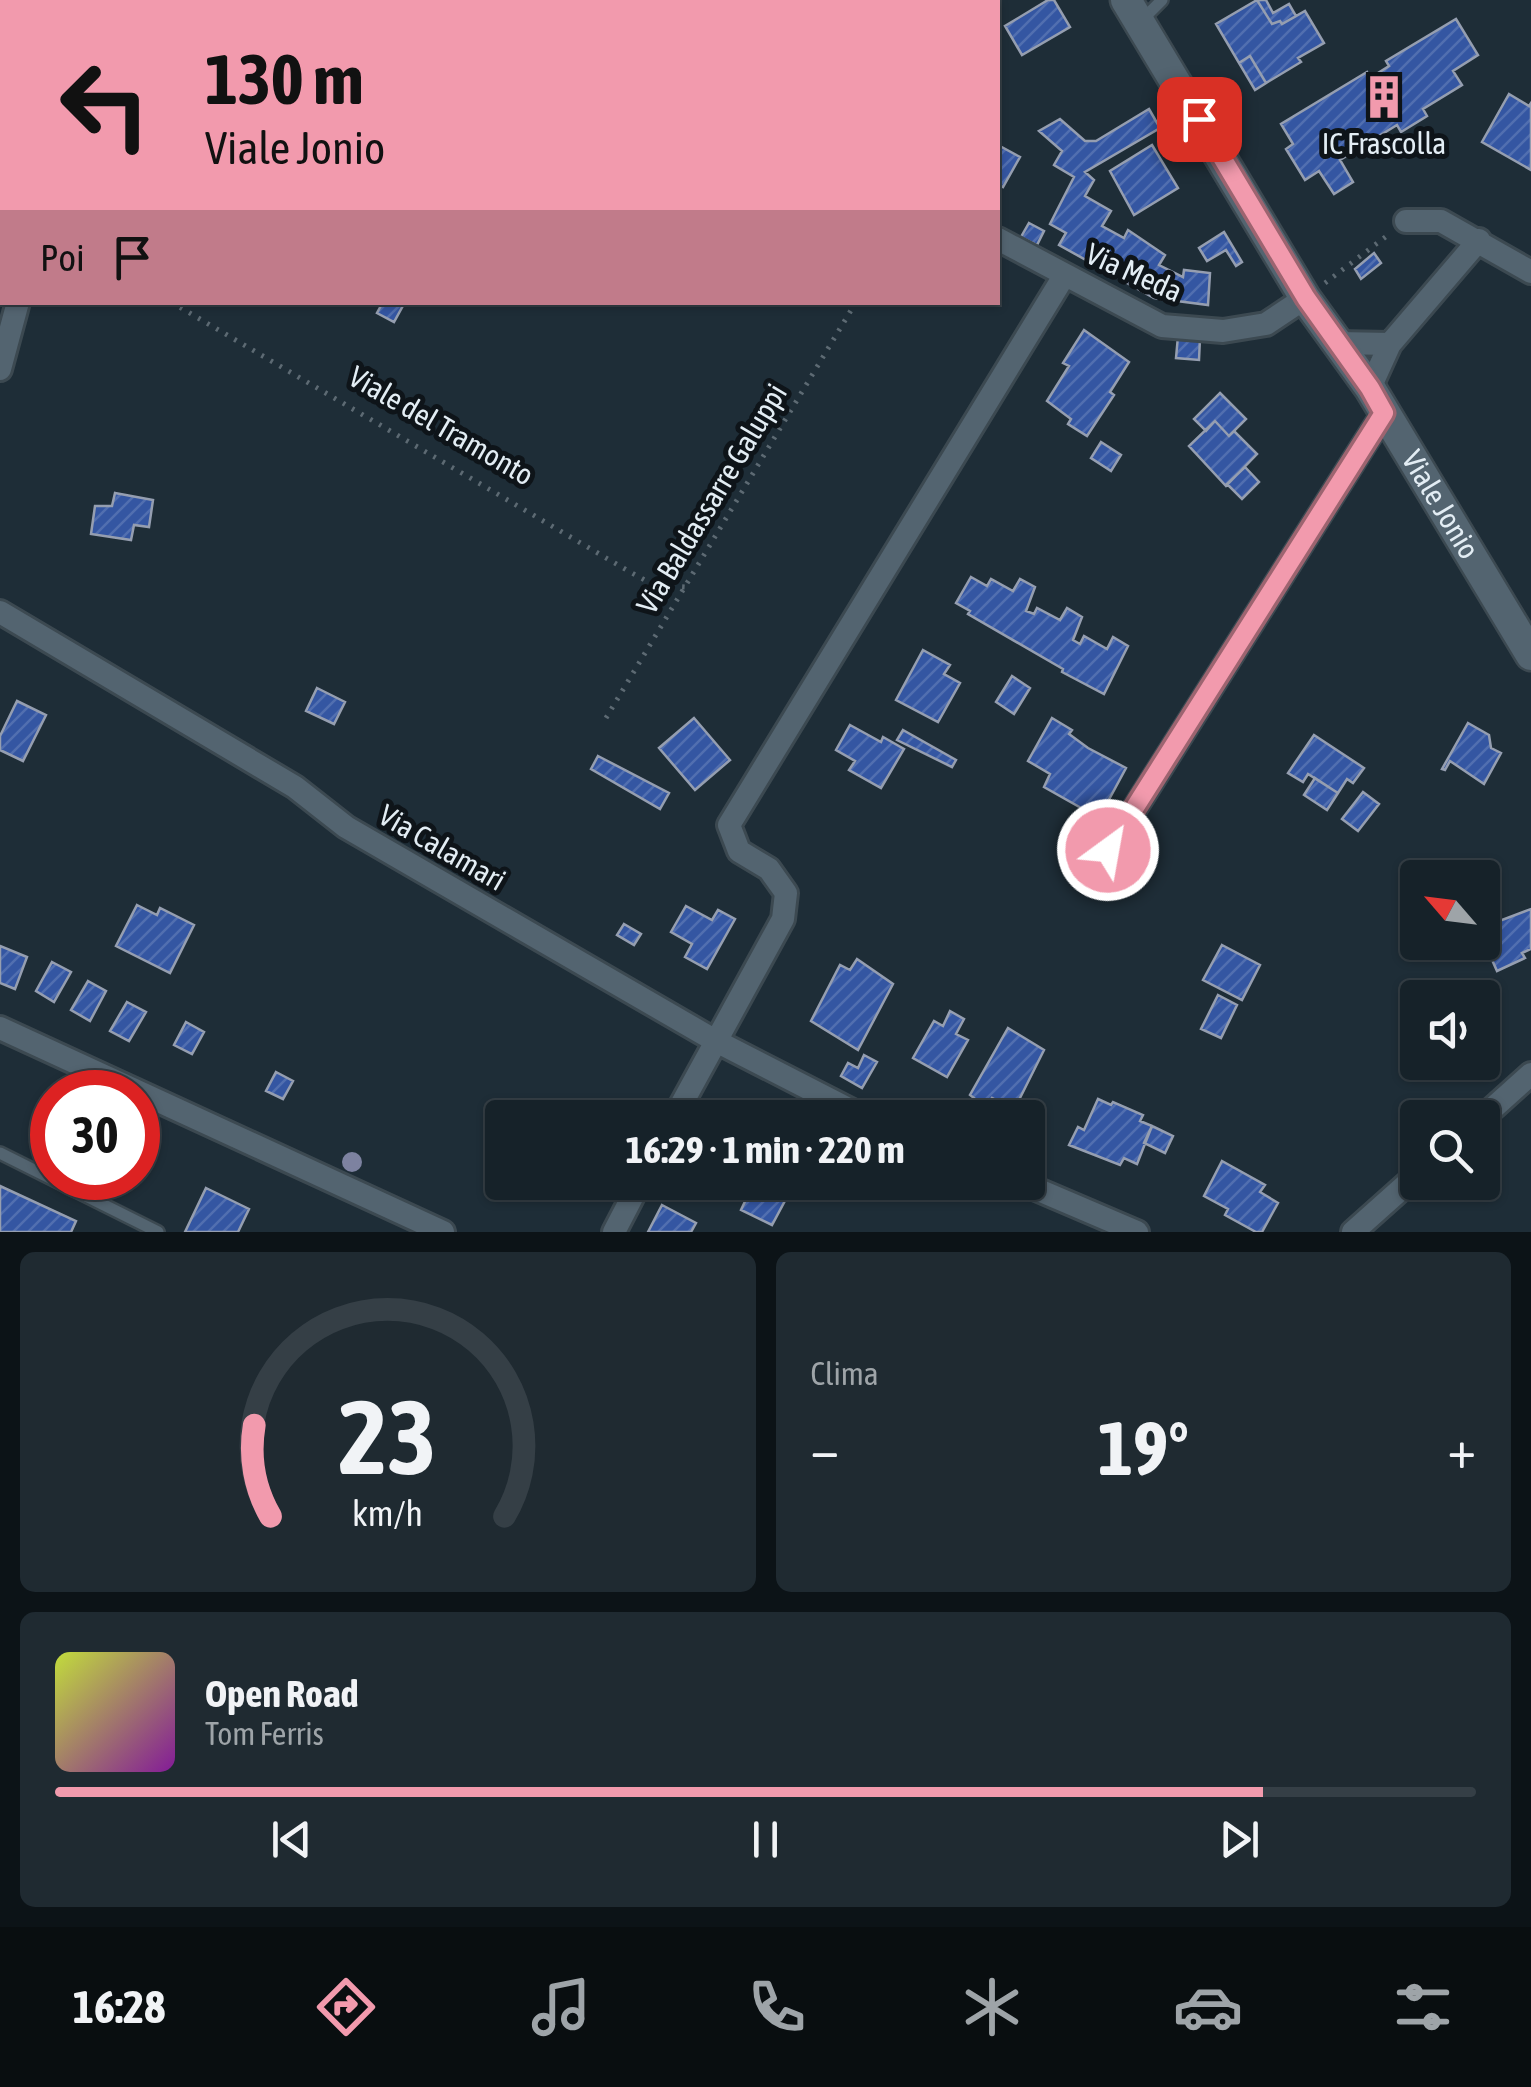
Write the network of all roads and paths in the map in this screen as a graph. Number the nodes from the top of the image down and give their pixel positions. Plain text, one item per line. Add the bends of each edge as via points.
1 (1162, 0) edge
2 (1133, 11) edge
3 (1406, 221) joint
4 (1000, 240) edge
5 (1479, 240) junction
6 (1531, 272) edge
7 (1064, 276) junction
8 (1306, 298) junction
9 (17, 305) edge
10 (176, 305) edge
11 (854, 305) edge
12 (1337, 342) junction
13 (1390, 344) junction
14 (0, 369) edge
15 (1377, 400) junction
16 (685, 587) junction
17 (0, 612) edge
18 (1531, 654) edge
19 (606, 718) dead end
20 (1108, 850) dead end
21 (0, 1028) edge
22 (714, 1040) junction
23 (1531, 1074) edge
24 (683, 1100) edge
25 (831, 1100) edge
26 (1500, 1102) edge
27 (0, 1153) edge
28 (1400, 1190) edge
29 (1045, 1193) edge
30 (631, 1200) edge
31 (158, 1232) edge
32 (443, 1232) edge
33 (614, 1232) edge
34 (1137, 1232) edge
35 (1353, 1232) edge

1 - 2 lane
2 - 8 street, Viale Jonio
3 - 5 street via 1441,221
3 - 8 path
4 - 7 street, Via Meda
5 - 6 street
5 - 13 street
7 - 8 street, Via Meda via 1162,326 1222,331 1266,324
7 - 22 street via 729,825 739,851 770,869 786,892 783,919
8 - 12 street, Viale Jonio
9 - 14 street
10 - 16 path, Viale del Tramonto via 630,572 654,585
11 - 16 path, Via Baldassarre Galuppi
12 - 13 street
12 - 15 street, Viale Jonio
13 - 15 street
15 - 18 street, Viale Jonio
15 - 20 street
16 - 19 path, Via Baldassarre Galuppi
17 - 22 street, Via Calamari via 294,788 346,827
21 - 32 street
22 - 24 street
22 - 25 street, Via Calamari
23 - 26 street
27 - 31 lane
28 - 35 street
29 - 34 street
30 - 33 street

